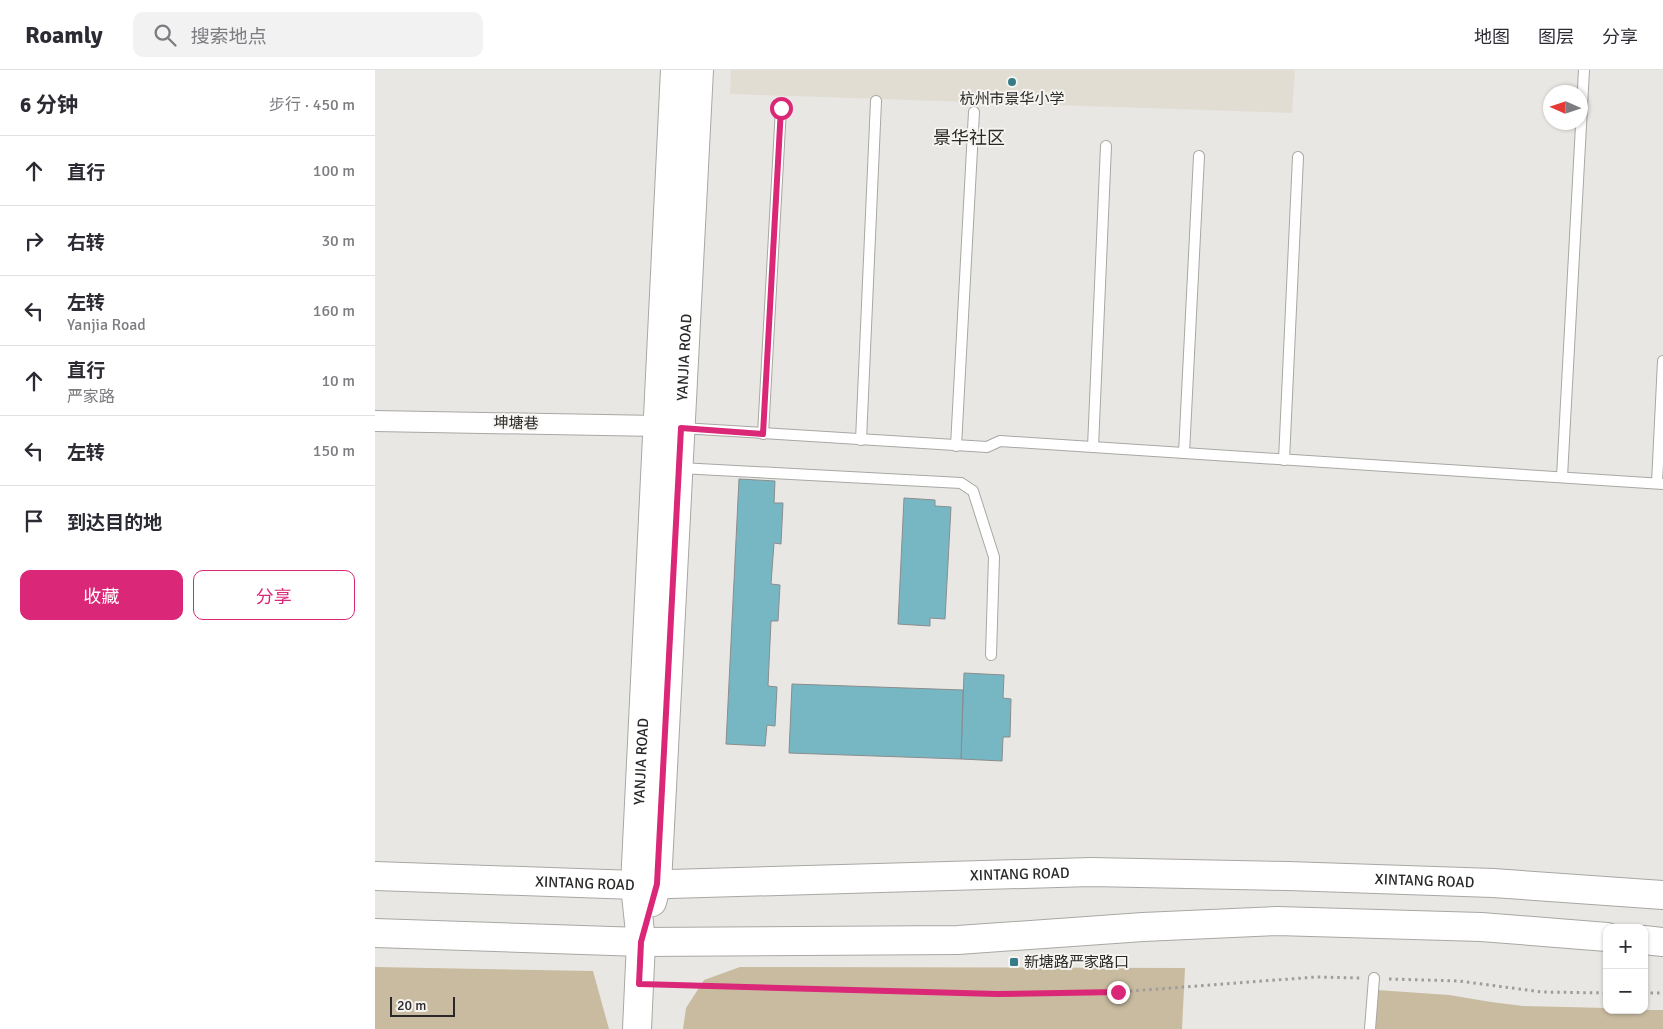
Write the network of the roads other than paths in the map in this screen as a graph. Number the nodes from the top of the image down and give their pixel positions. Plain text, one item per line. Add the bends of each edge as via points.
1 (675, 70) edge
2 (699, 70) edge
3 (1585, 70) edge
4 (876, 101) dead end
5 (781, 108) dead end
6 (974, 112) dead end
7 (1106, 146) dead end
8 (1199, 156) dead end
9 (1298, 158) dead end
10 (1663, 361) edge
11 (375, 420) edge
12 (669, 427) junction
13 (763, 434) junction
14 (861, 440) junction
15 (956, 446) junction
16 (1093, 447) junction
17 (1183, 453) junction
18 (1284, 460) junction
19 (679, 468) junction
20 (1562, 477) junction
21 (1660, 483) edge
22 (991, 655) dead end
23 (375, 876) edge
24 (646, 885) junction
25 (1663, 895) edge
26 (375, 933) edge
27 (1603, 937) edge
28 (1648, 940) edge
29 (641, 942) junction
30 (1663, 942) edge
31 (1374, 978) road end
32 (637, 1029) edge
33 (1370, 1029) edge

1 - 12 main road, YANJIA ROAD
2 - 12 main road, YANJIA ROAD
3 - 20 lane
4 - 14 lane
5 - 13 lane
6 - 15 lane
7 - 16 lane
8 - 17 lane
9 - 18 lane
10 - 21 lane
11 - 12 street, 坤塘巷
12 - 13 lane
12 - 19 main road, YANJIA ROAD
12 - 24 main road, YANJIA ROAD
13 - 14 lane
14 - 15 lane
15 - 16 lane via 987,447 1000,441
16 - 17 lane
17 - 18 lane
18 - 20 lane
19 - 22 lane via 961,483 973,491 994,557
19 - 24 main road, YANJIA ROAD
20 - 21 lane
23 - 24 main road, XINTANG ROAD
24 - 25 main road, XINTANG ROAD via 1091,872 1298,876
24 - 29 main road
26 - 29 main road
27 - 29 main road via 1481,927 1277,921 958,940
28 - 30 main road
29 - 32 main road
31 - 33 lane

